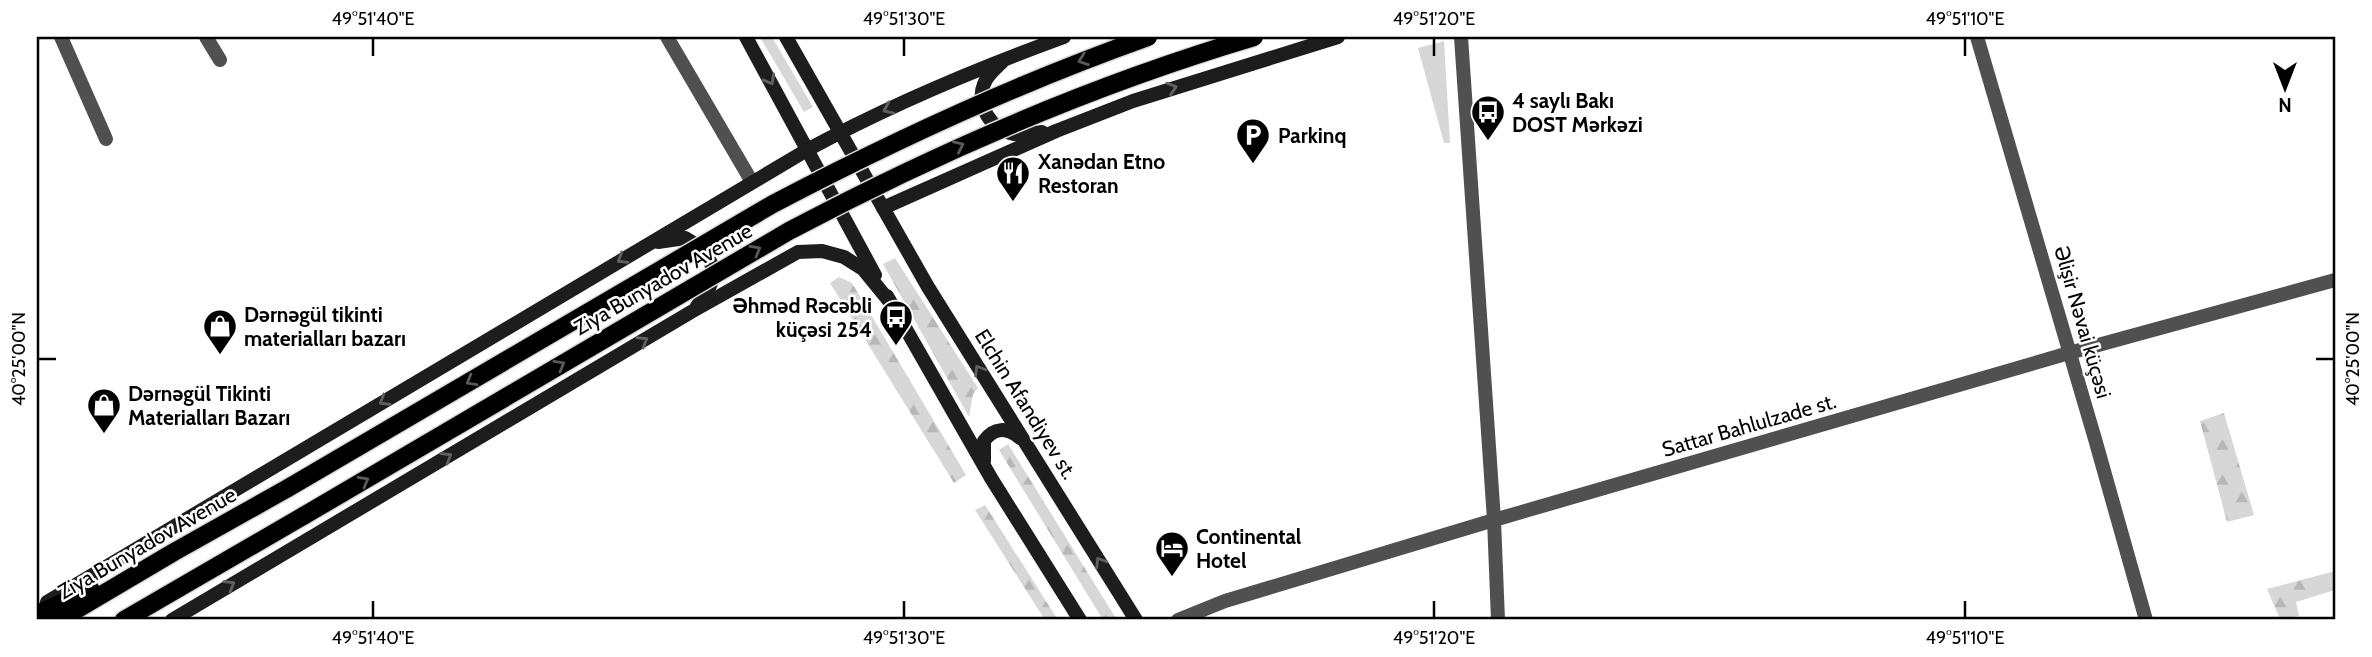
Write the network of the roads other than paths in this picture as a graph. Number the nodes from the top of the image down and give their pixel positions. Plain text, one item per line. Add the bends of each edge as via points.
1 (61, 37) edge
2 (206, 37) edge
3 (667, 37) edge
4 (746, 37) edge
5 (786, 37) edge
6 (1064, 37) edge
7 (1148, 37) edge
8 (1254, 37) edge
9 (1338, 37) edge
10 (1461, 37) edge
11 (1977, 37) edge
12 (1008, 57) junction
13 (219, 60) dead end
14 (1056, 131) junction
15 (840, 132) junction
16 (106, 139) dead end
17 (807, 150) junction
18 (752, 182) junction
19 (883, 208) junction
20 (643, 246) junction
21 (2335, 280) edge
22 (890, 302) junction
23 (691, 312) junction
24 (2069, 353) junction
25 (1023, 440) junction
26 (991, 478) junction
27 (1493, 520) junction
28 (174, 552) junction
29 (187, 583) junction
30 (37, 608) edge
31 (37, 614) edge
32 (59, 620) edge
33 (124, 620) edge
34 (149, 620) edge
35 (172, 620) edge
36 (1080, 620) edge
37 (1136, 620) edge
38 (1178, 620) edge
39 (1498, 620) edge
40 (2146, 620) edge

1 - 16 street
2 - 13 street
3 - 18 street
4 -> 17 main road
5 - 15 main road, Elchin Afandiyev st.
6 - 12 main road, Ziya Bunyadov Avenue
7 -> 28 main road, Ziya Bunyadov Avenue, bridge via 973,105 773,204
29 -> 8 main road, Ziya Bunyadov Avenue, bridge via 854,196 1087,93
14 -> 9 main road via 1133,101
10 - 27 street
11 - 24 street, Əlişir Nəvai küçəsi
12 - 14 main road via 984,82 981,93 986,115 1003,131 1016,135
12 -> 15 main road, Ziya Bunyadov Avenue
14 - 19 main road
15 - 17 main road, Ziya Bunyadov Avenue
15 - 19 main road, Elchin Afandiyev st.
17 - 18 main road, Ziya Bunyadov Avenue
17 - 22 main road
18 - 20 main road, Ziya Bunyadov Avenue
25 -> 19 main road, Elchin Afandiyev st.
20 - 23 main road via 685,238 705,252 712,282
20 -> 30 main road, Ziya Bunyadov Avenue
21 - 24 street, Sattar Bahlulzade st.
22 - 23 main road, Ziya Bunyadov Avenue via 854,262 822,251 798,252
22 - 26 main road
35 -> 23 main road, Ziya Bunyadov Avenue
24 - 27 street, Sattar Bahlulzade st.
24 - 40 street, Əlişir Nəvai küçəsi
25 - 26 main road via 1001,429 988,436 982,456
37 -> 25 main road, Elchin Afandiyev st.
26 - 36 main road
27 - 38 street, Sattar Bahlulzade st. via 1225,601
27 - 39 street
28 - 31 main road
28 - 32 main road, Ziya Bunyadov Avenue
29 - 33 main road, Ziya Bunyadov Avenue
29 - 34 main road

